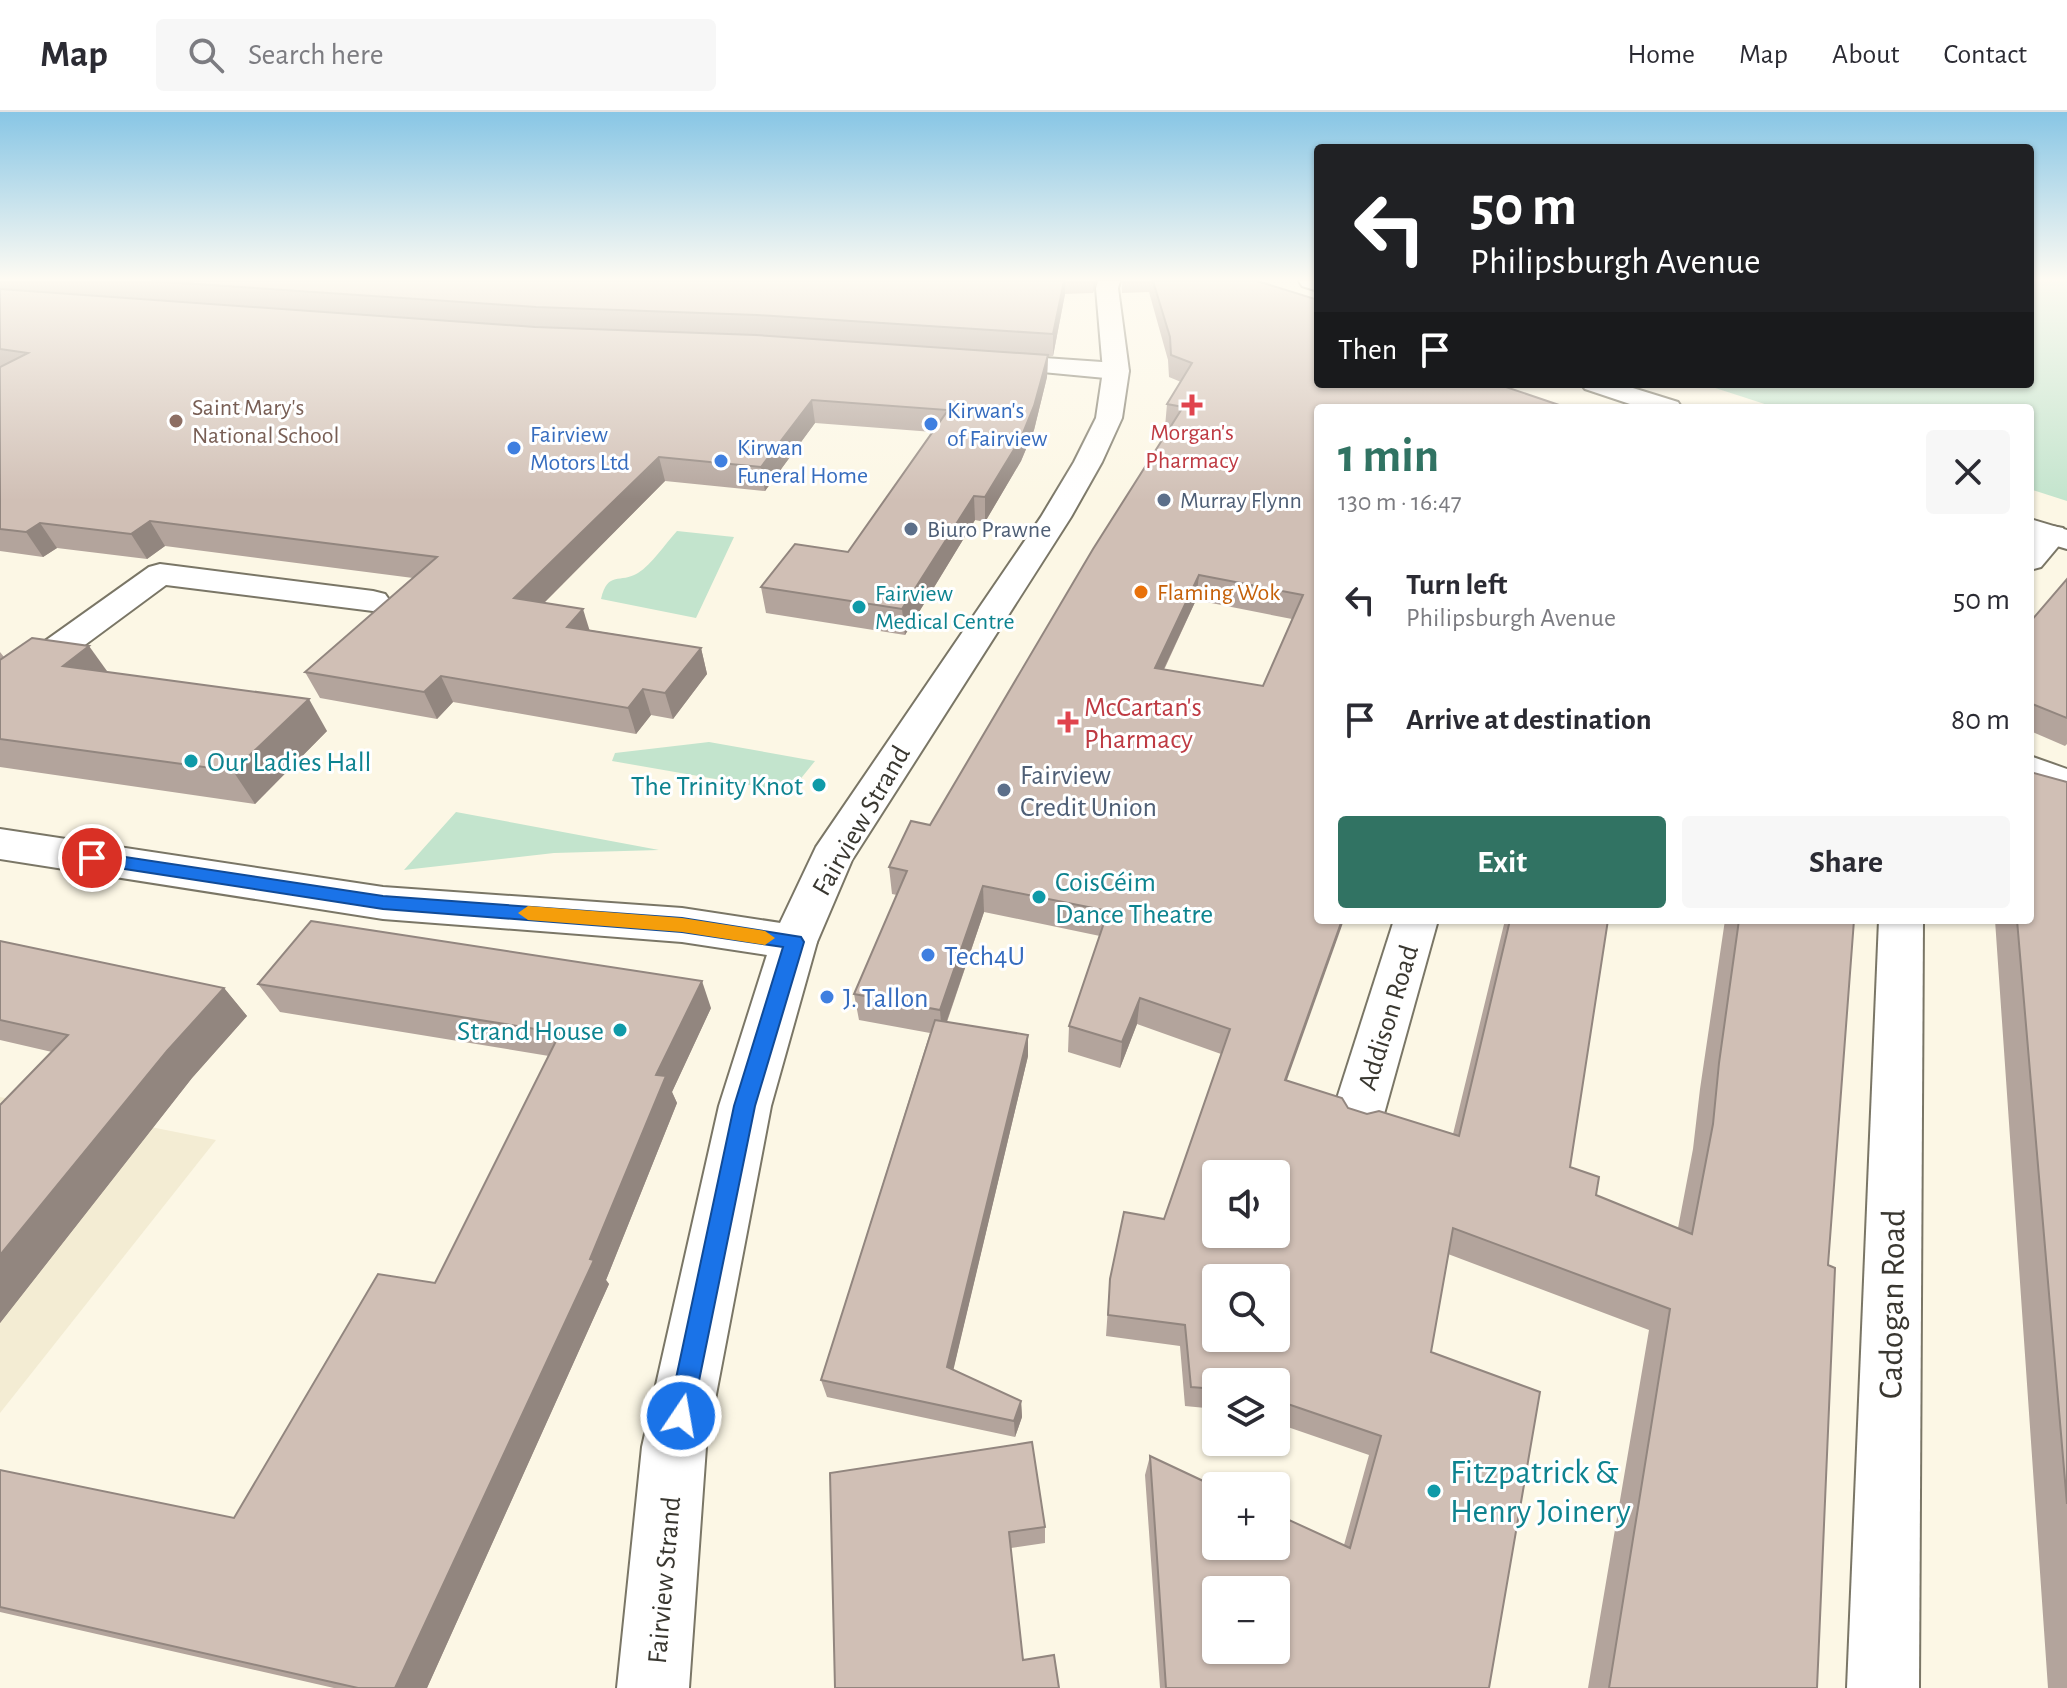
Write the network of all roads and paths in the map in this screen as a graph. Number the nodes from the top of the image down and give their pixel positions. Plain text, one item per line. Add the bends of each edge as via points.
1 (1114, 355) edge
2 (962, 359) edge
3 (1116, 371) junction
4 (1606, 388) edge
5 (1656, 404) edge
6 (2050, 535) edge
7 (2034, 555) edge
8 (373, 601) dead end
9 (0, 690) edge
10 (2034, 771) edge
11 (2067, 784) edge
12 (0, 844) edge
13 (1415, 924) edge
14 (1901, 924) edge
15 (794, 942) junction
16 (1358, 1114) edge
17 (653, 1688) edge
18 (1883, 1688) edge

1 - 3 street, Fairview Strand
2 - 3 street
3 - 15 street, Fairview Strand via 1109,418 1088,462 831,858
4 - 5 street
6 - 7 street
8 - 9 street via 160,574
10 - 11 street
12 - 15 street via 383,903 682,925
13 - 16 street, Addison Road
14 - 18 street, Cadogan Road
15 - 17 street, Fairview Strand via 745,1106 674,1447

